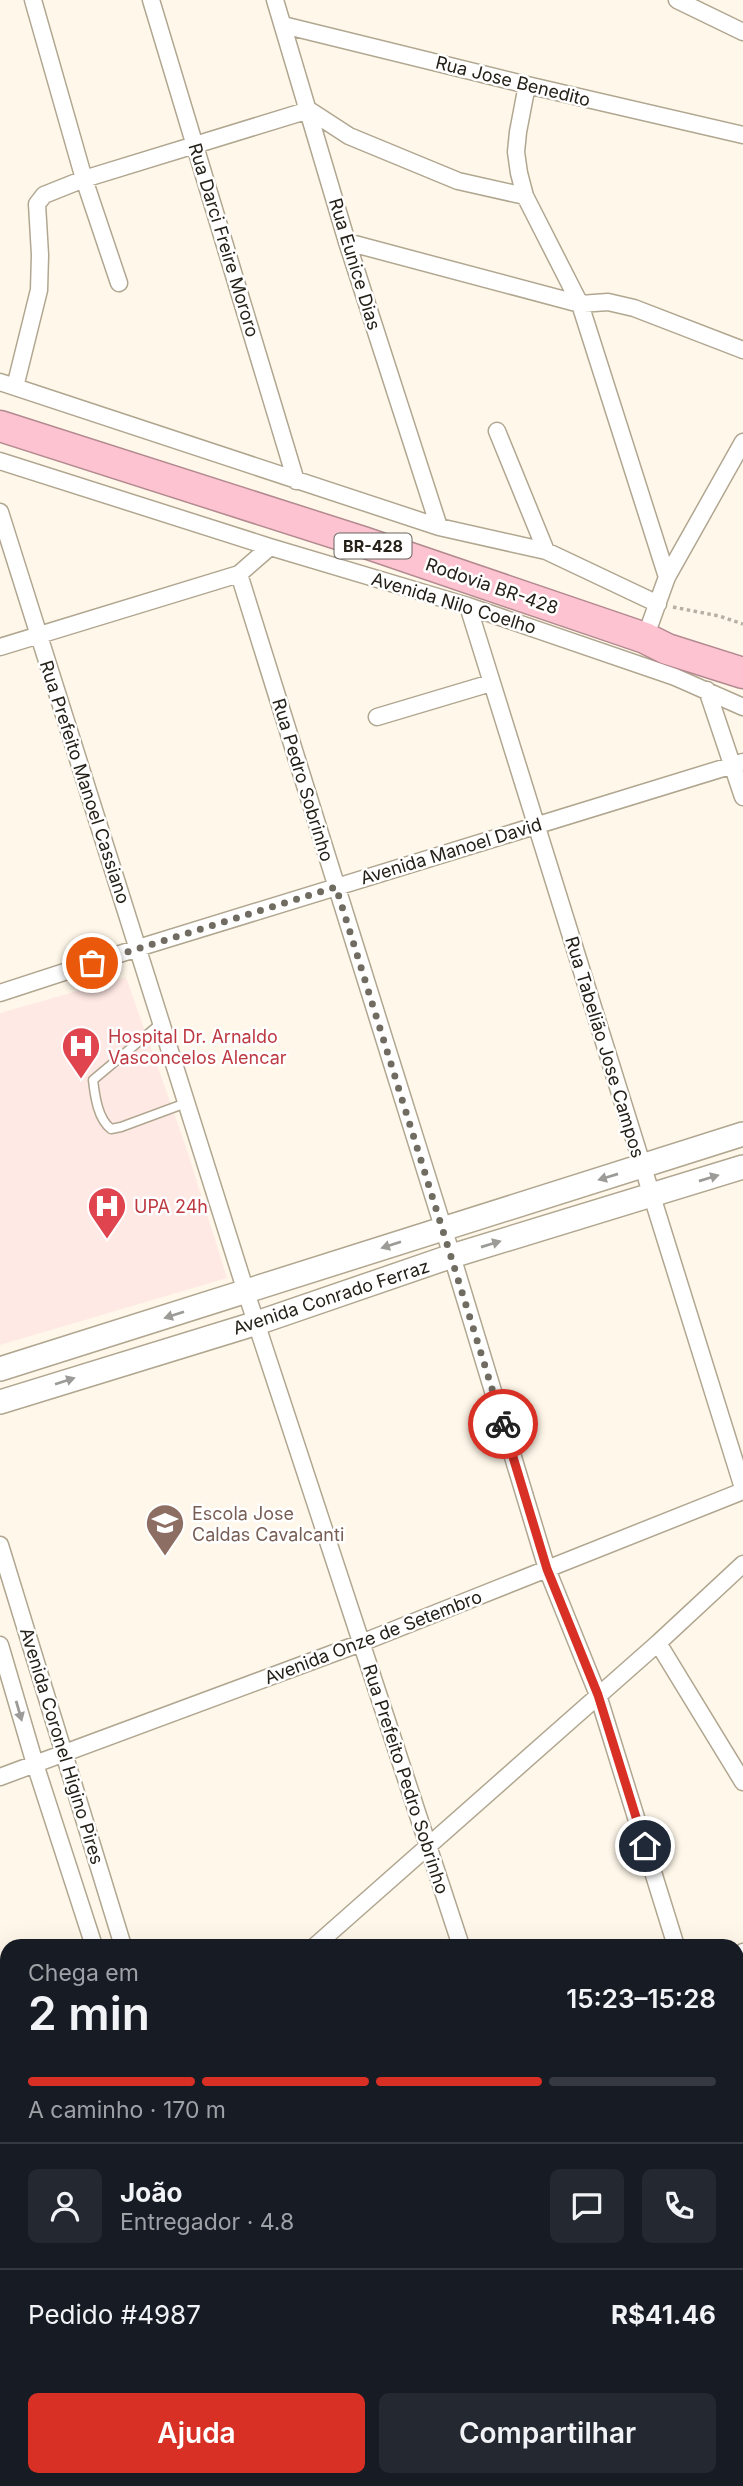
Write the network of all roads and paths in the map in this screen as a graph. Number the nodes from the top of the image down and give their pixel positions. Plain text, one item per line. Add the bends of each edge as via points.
1 (33, 0) edge
2 (151, 0) edge
3 (275, 0) edge
4 (682, 1) edge
5 (283, 25) junction
6 (743, 32) edge
7 (527, 85) junction
8 (309, 110) junction
9 (743, 135) edge
10 (195, 144) junction
11 (85, 179) junction
12 (525, 196) junction
13 (347, 242) junction
14 (119, 283) dead end
15 (580, 303) junction
16 (743, 350) edge
17 (7, 384) edge
18 (0, 426) edge
19 (497, 431) dead end
20 (743, 442) edge
21 (0, 461) edge
22 (296, 481) junction
23 (0, 512) edge
24 (439, 527) junction
25 (270, 547) junction
26 (547, 551) junction
27 (239, 574) junction
28 (667, 577) junction
29 (658, 604) junction
30 (468, 606) junction
31 (743, 624) edge
32 (39, 636) junction
33 (645, 638) junction
34 (0, 647) edge
35 (743, 673) edge
36 (491, 683) junction
37 (707, 690) junction
38 (743, 707) edge
39 (377, 717) dead end
40 (738, 763) edge
41 (743, 797) edge
42 (536, 825) junction
43 (336, 887) junction
44 (138, 948) junction
45 (0, 993) edge
46 (161, 1023) junction
47 (187, 1103) junction
48 (741, 1141) edge
49 (642, 1167) junction
50 (743, 1167) edge
51 (652, 1196) junction
52 (532, 1201) junction
53 (443, 1228) junction
54 (544, 1228) junction
55 (452, 1256) junction
56 (344, 1260) junction
57 (356, 1289) junction
58 (246, 1292) junction
59 (257, 1322) junction
60 (97, 1339) junction
61 (107, 1368) junction
62 (0, 1369) edge
63 (0, 1402) edge
64 (743, 1490) edge
65 (0, 1545) edge
66 (743, 1564) edge
67 (547, 1569) junction
68 (5, 1581) edge
69 (361, 1643) junction
70 (658, 1643) junction
71 (0, 1645) edge
72 (598, 1695) junction
73 (64, 1753) junction
74 (35, 1763) junction
75 (0, 1777) edge
76 (743, 1782) edge
77 (429, 1846) junction
78 (115, 1918) junction
79 (88, 1929) junction
80 (92, 1939) edge
81 (121, 1939) edge
82 (323, 1939) edge
83 (459, 1939) edge
84 (674, 1939) edge

1 - 11 street
2 - 10 street, Rua Darci Freire Mororo
3 - 5 street, Rua Eunice Dias
4 - 6 street
5 - 7 street, Rua Jose Benedito
5 - 8 street, Rua Eunice Dias
7 - 9 street, Rua Jose Benedito
7 - 12 street via 516,152
8 - 10 street
8 - 12 street via 349,136 458,181
8 - 13 street, Rua Eunice Dias
10 - 11 street
10 - 22 street, Rua Darci Freire Mororo
11 - 14 street
11 - 17 street via 44,195 37,204 39,290
12 - 15 street
13 - 15 street
13 - 24 street, Rua Eunice Dias
15 - 16 street via 608,302 634,308
15 - 28 street
17 - 22 street
18 - 33 highway, Rodovia BR-428 / BR-428
19 - 26 street
20 - 28 street
21 - 25 street, Avenida Nilo Coelho
22 - 24 street
23 - 32 street, Rua Prefeito Manoel Cassiano
24 - 26 street
25 - 27 street
25 - 30 street, Avenida Nilo Coelho
26 - 29 street
27 - 32 street
27 - 43 street, Rua Pedro Sobrinho
28 - 29 street
29 - 31 path
29 - 33 street
30 - 36 street, Rua Tabelião Jose Campos
30 - 37 street, Avenida Nilo Coelho
32 - 34 street
32 - 44 street, Rua Prefeito Manoel Cassiano
33 - 35 highway, Rodovia BR-428 / BR-428
36 - 39 street
36 - 42 street, Rua Tabelião Jose Campos
37 - 38 street, Avenida Nilo Coelho
37 - 40 street
40 - 41 street
40 - 42 street, Avenida Manoel David
42 - 43 street, Avenida Manoel David
42 - 49 street, Rua Tabelião Jose Campos
43 - 44 street, Avenida Manoel David
43 - 53 street, Rua Pedro Sobrinho
44 - 45 street, Avenida Manoel David
44 - 46 street, Rua Prefeito Manoel Cassiano
46 - 47 street, Rua Prefeito Manoel Cassiano
46 - 47 lane via 93,1080 103,1123 111,1129 121,1127
47 - 58 street, Rua Prefeito Manoel Cassiano
48 - 49 street, Avenida Conrado Ferraz
49 - 51 street, Rua Tabelião Jose Campos
49 -> 52 street, Avenida Conrado Ferraz
51 -> 50 street, Avenida Conrado Ferraz
51 - 54 street, Avenida Conrado Ferraz
51 - 64 street, Rua Tabelião Jose Campos
52 - 53 street, Avenida Conrado Ferraz
52 - 54 street
53 - 55 street, Rua Pedro Sobrinho
53 -> 56 street, Avenida Conrado Ferraz
55 -> 54 street, Avenida Conrado Ferraz
55 - 57 street, Avenida Conrado Ferraz
55 - 67 street, Rua Pedro Sobrinho
56 - 57 street
56 - 58 street, Avenida Conrado Ferraz
57 - 59 street, Avenida Conrado Ferraz
58 - 59 street, Rua Prefeito Pedro Sobrinho
58 -> 60 street, Avenida Conrado Ferraz
59 - 61 street, Avenida Conrado Ferraz
59 - 69 street, Rua Prefeito Pedro Sobrinho
60 - 61 street
60 - 62 street, Avenida Conrado Ferraz
63 -> 61 street, Avenida Conrado Ferraz
64 - 67 street, Avenida Onze de Setembro
65 - 68 street, Avenida Coronel Higino Pires
66 - 70 street
67 - 69 street, Avenida Onze de Setembro
67 - 72 street, Rua Pedro Sobrinho
68 - 73 street, Avenida Coronel Higino Pires
69 - 73 street, Avenida Onze de Setembro
69 - 77 street, Rua Prefeito Pedro Sobrinho
70 - 72 street
70 - 76 street
71 -> 74 street, Avenida Coronel Higino Pires
72 - 77 street
72 - 84 street, Rua Pedro Sobrinho
73 - 74 street, Avenida Onze de Setembro
73 - 78 street, Avenida Coronel Higino Pires
74 - 75 street, Avenida Onze de Setembro
74 - 79 street, Avenida Coronel Higino Pires
77 - 82 street
77 - 83 street, Rua Prefeito Pedro Sobrinho
78 - 79 street
78 - 81 street, Avenida Coronel Higino Pires
79 - 80 street, Avenida Coronel Higino Pires

